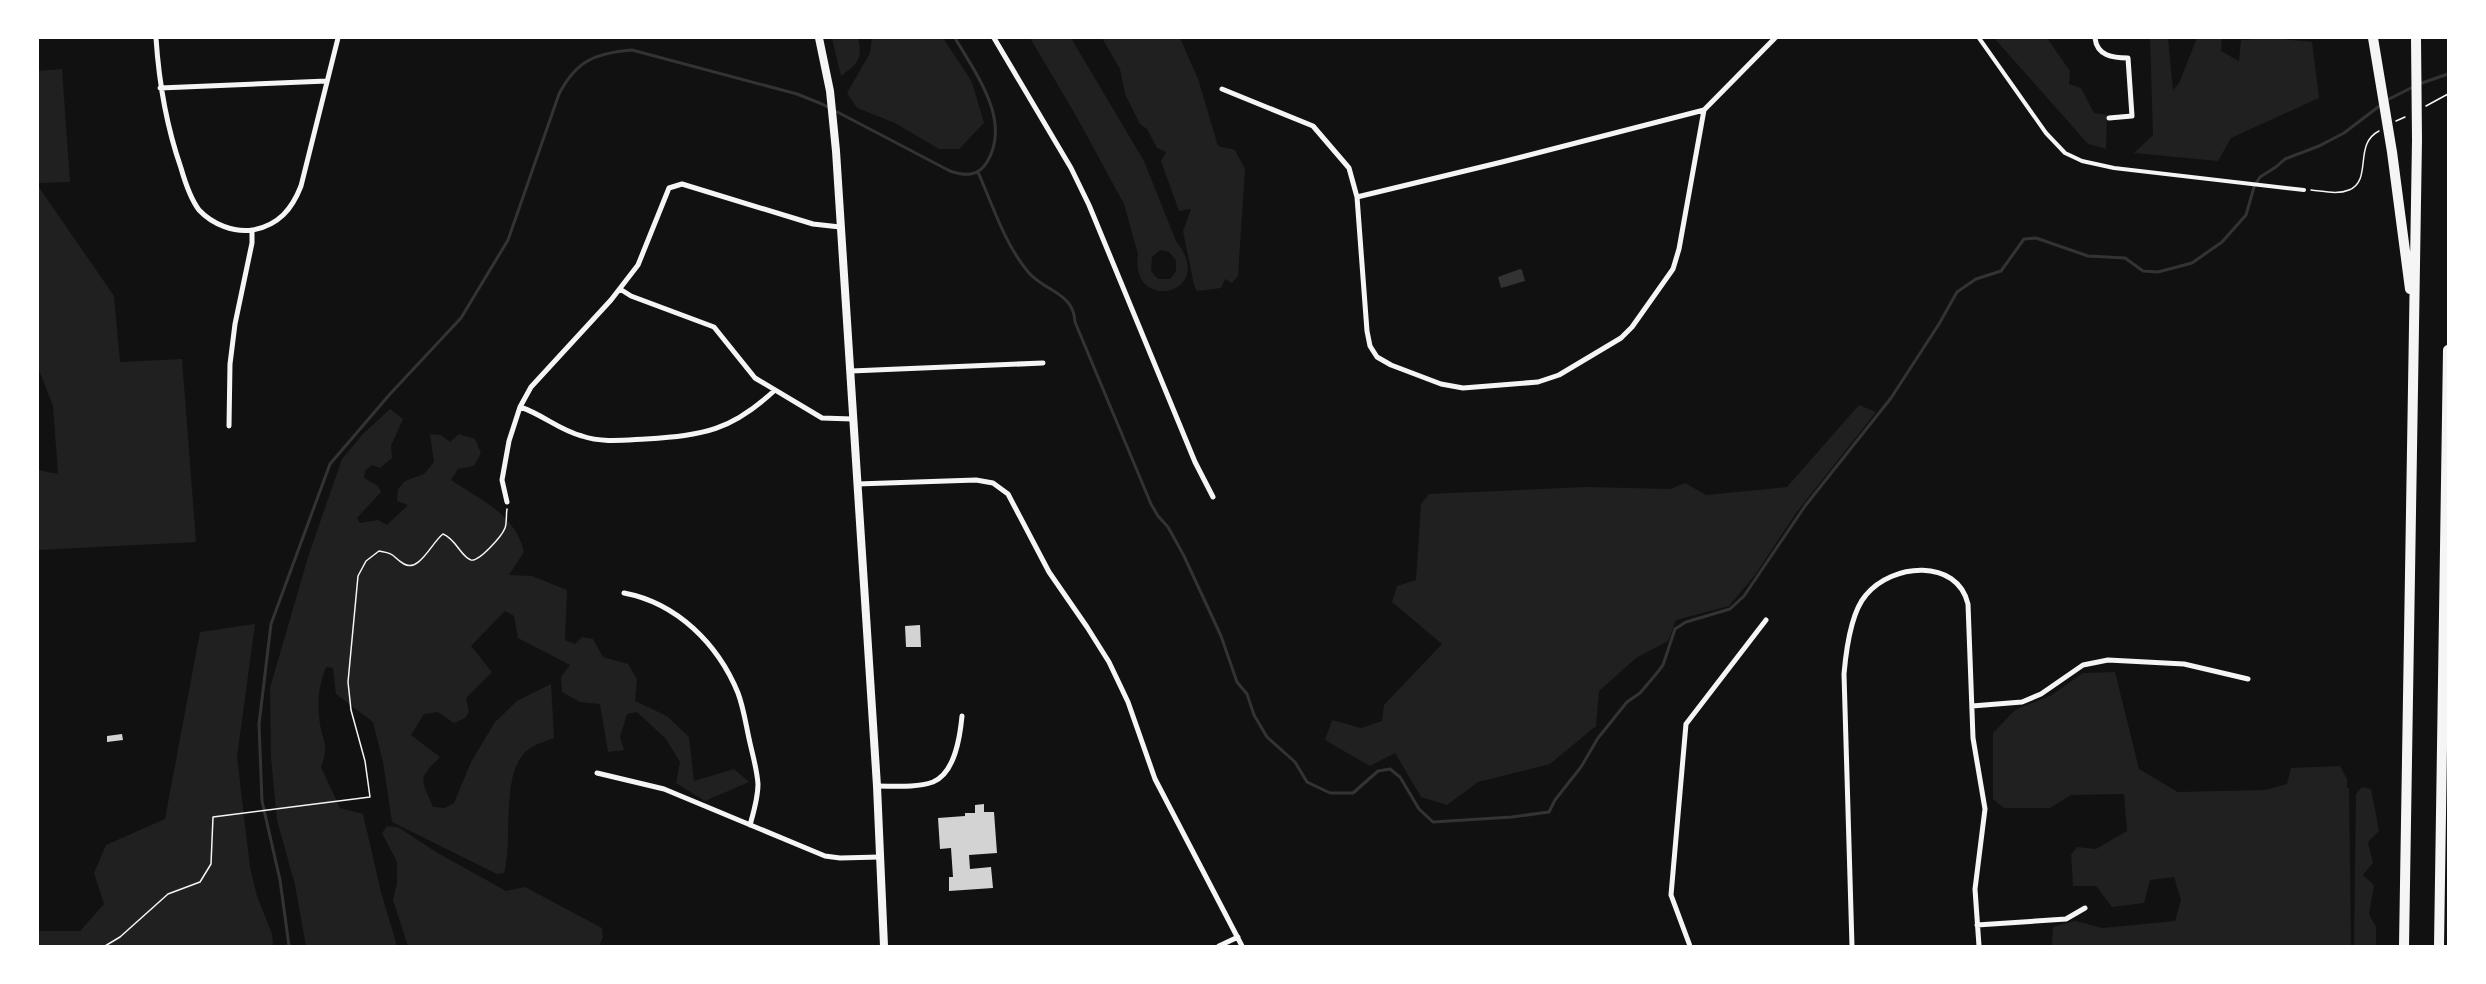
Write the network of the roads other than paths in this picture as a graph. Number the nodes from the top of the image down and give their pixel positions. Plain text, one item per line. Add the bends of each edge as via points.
1 (156, 38) edge
2 (338, 38) edge
3 (819, 38) edge
4 (994, 38) edge
5 (1774, 38) edge
6 (1979, 38) edge
7 (2095, 38) edge
8 (2416, 38) edge
9 (2373, 40) edge
10 (327, 81) junction
11 (160, 88) junction
12 (1222, 88) dead end
13 (1704, 110) junction
14 (2109, 118) dead end
15 (2304, 190) road end
16 (1357, 197) junction
17 (840, 227) junction
18 (252, 230) junction
19 (620, 289) junction
20 (2415, 309) junction
21 (2448, 350) edge
22 (1043, 363) dead end
23 (851, 371) junction
24 (775, 390) junction
25 (520, 407) junction
26 (852, 419) junction
27 (229, 426) dead end
28 (857, 484) junction
29 (1213, 497) dead end
30 (507, 502) road end
31 (624, 593) dead end
32 (1766, 620) dead end
33 (2248, 679) dead end
34 (1972, 706) junction
35 (962, 716) dead end
36 (597, 773) dead end
37 (877, 786) junction
38 (750, 825) junction
39 (880, 857) junction
40 (2085, 908) dead end
41 (1977, 926) junction
42 (1238, 937) junction
43 (884, 946) edge
44 (1219, 946) edge
45 (1242, 946) edge
46 (1690, 946) edge
47 (1852, 946) edge
48 (1979, 946) edge
49 (2404, 946) edge
50 (2439, 946) edge

1 - 11 street
2 - 10 street
3 - 17 main road via 836,151
4 - 29 street via 1089,205
5 - 13 street
6 - 15 street via 2039,124 2064,153 2082,162
7 - 14 street via 2103,53 2128,58 2132,116
8 - 20 highway
9 - 20 highway
10 - 11 street
10 - 18 street via 295,201 273,223
11 - 18 street via 190,196 199,210 218,224 238,231
12 - 16 street via 1312,126 1349,168
13 - 16 street
13 - 16 street via 1672,269 1621,338 1539,382 1463,388 1441,384 1377,357 1367,331
17 - 19 street via 813,224 675,184 666,192 642,256
17 - 23 main road
18 - 27 street via 232,344
19 - 24 street via 714,327 750,375
19 - 25 street via 546,369
20 - 49 highway
21 - 50 highway
22 - 23 street
23 - 26 main road
24 - 25 street via 736,420 683,437 615,441 585,437
24 - 26 street via 822,418
25 - 30 street via 508,441 502,480
26 - 28 main road
28 - 37 main road
28 - 42 street via 976,480 993,483 1008,494 1049,572 1109,663 1128,702 1155,779
31 - 38 street via 649,599 686,621 708,643 729,675 742,705 757,779
32 - 46 street via 1686,724 1671,895
33 - 34 street via 2184,664 2108,660 2083,665 2042,694 2022,702
34 - 41 street via 1973,738 1985,809 1975,889
34 - 47 street via 1968,603 1958,582 1942,572 1926,570 1875,586 1858,608 1844,674
35 - 37 street via 954,755 939,778 924,784
36 - 38 street via 664,789
37 - 39 main road
38 - 39 street via 825,856
39 - 43 main road
40 - 41 street via 2066,919
41 - 48 street
42 - 44 street
42 - 45 street

